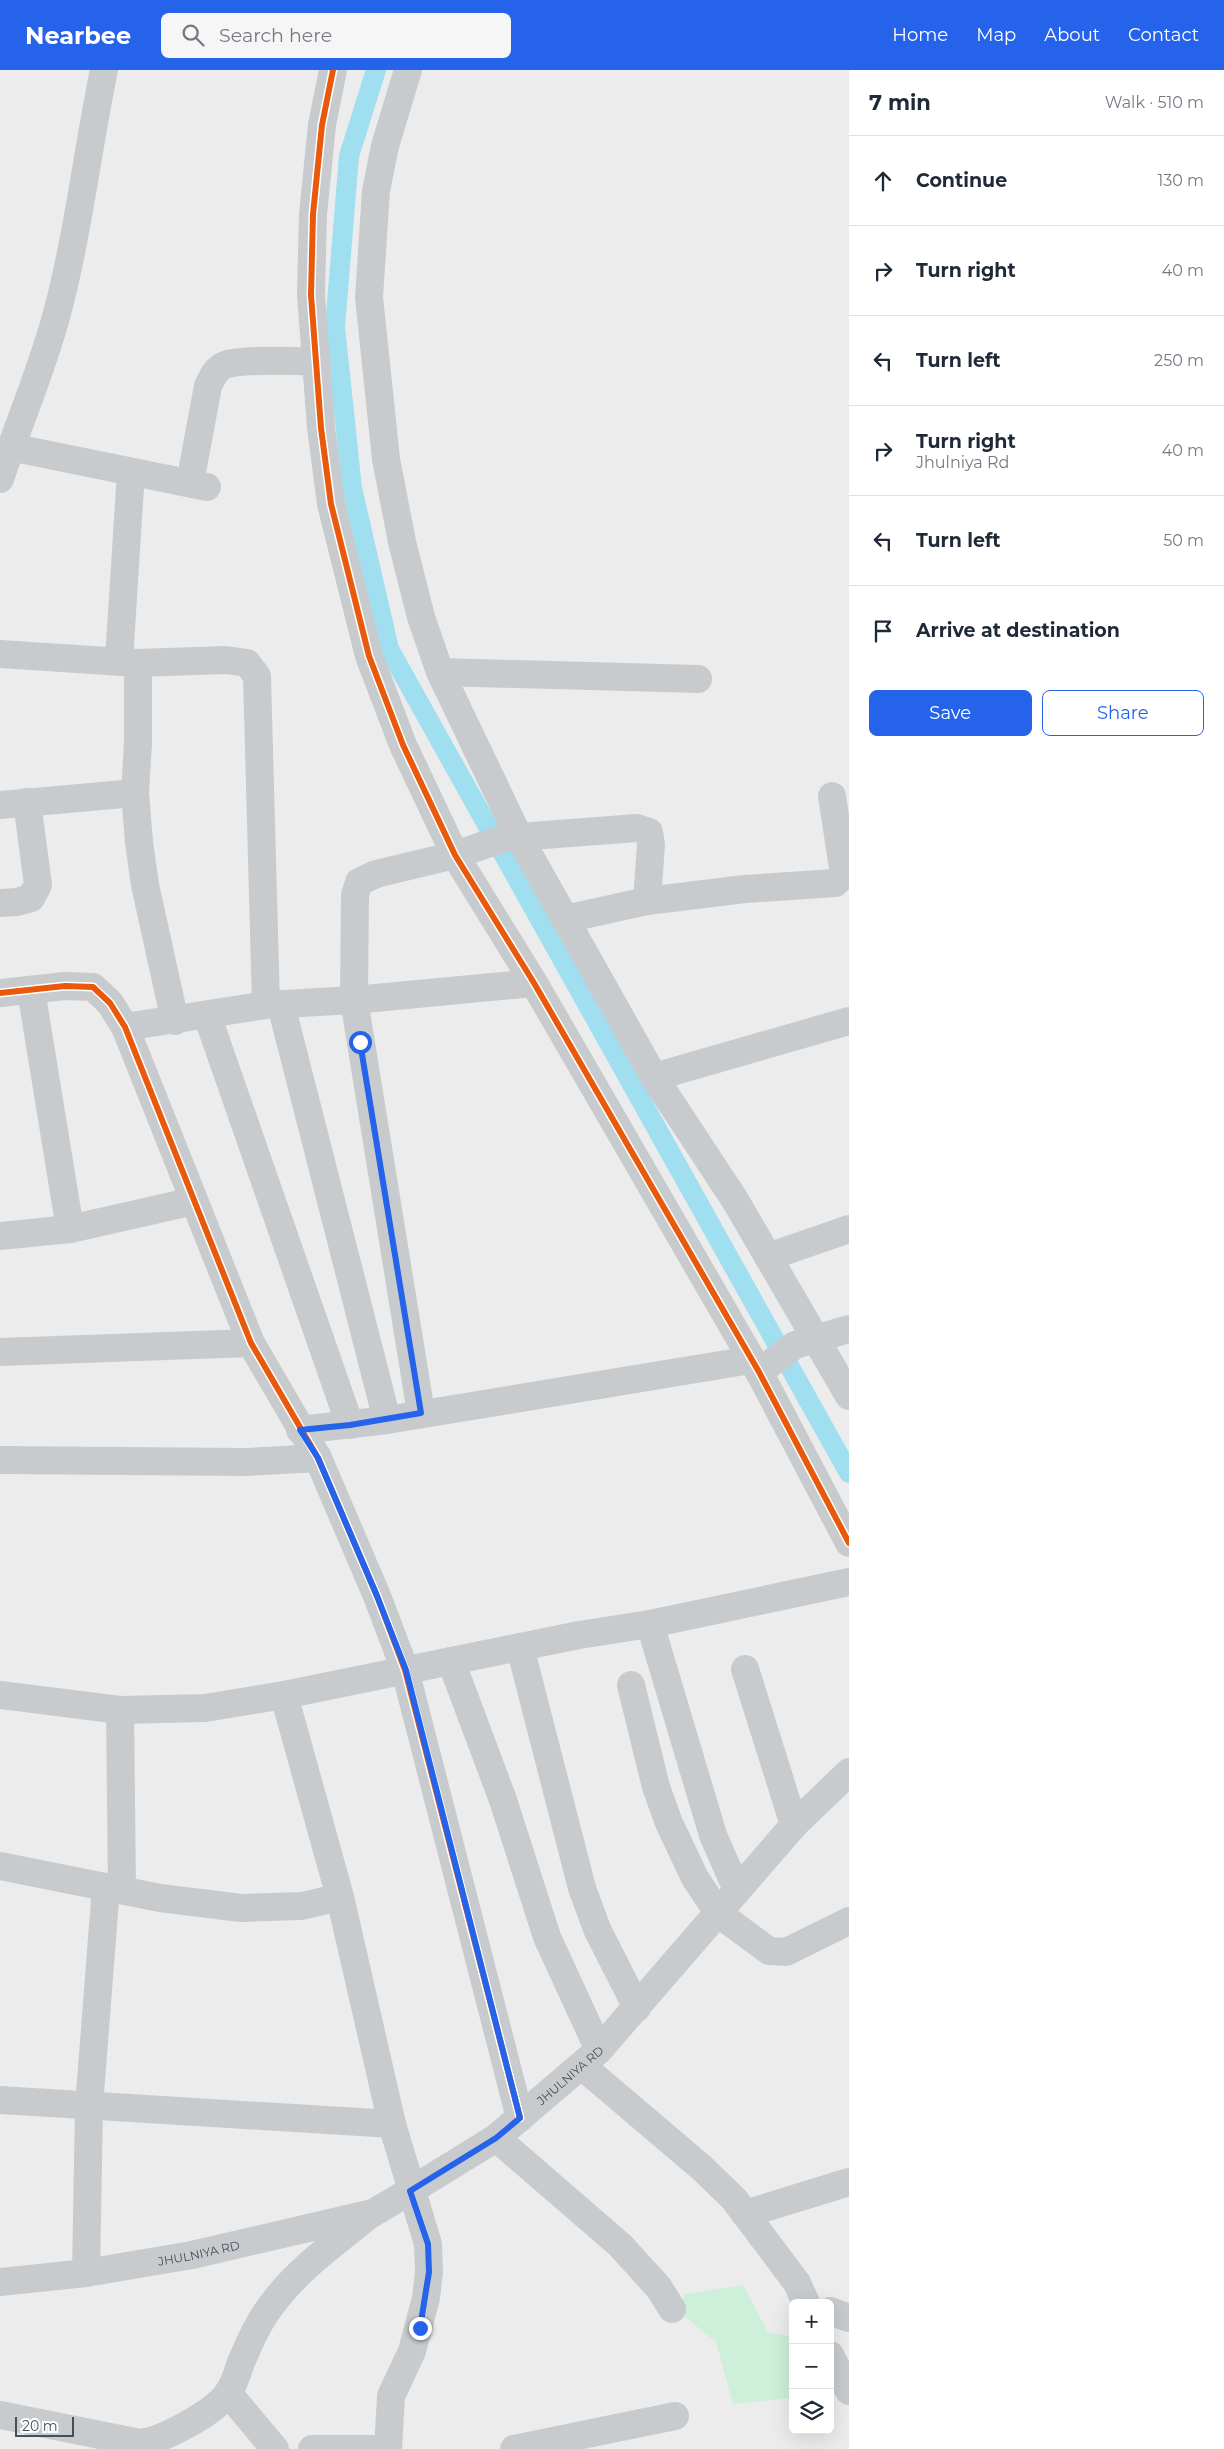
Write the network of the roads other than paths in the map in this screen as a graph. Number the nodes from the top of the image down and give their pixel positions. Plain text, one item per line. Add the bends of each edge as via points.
1 (104, 70) edge
2 (333, 70) edge
3 (408, 70) edge
4 (317, 361) junction
5 (10, 447) junction
6 (131, 472) junction
7 (0, 479) edge
8 (0, 654) edge
9 (129, 662) junction
10 (440, 672) junction
11 (698, 679) dead end
12 (135, 793) junction
13 (832, 796) dead end
14 (27, 802) junction
15 (0, 805) edge
16 (511, 837) junction
17 (462, 852) junction
18 (647, 901) junction
19 (0, 903) edge
20 (565, 919) junction
21 (534, 983) junction
22 (31, 990) junction
23 (0, 993) edge
24 (354, 1000) junction
25 (274, 1005) junction
26 (207, 1015) junction
27 (175, 1021) junction
28 (849, 1021) edge
29 (125, 1027) junction
30 (654, 1078) junction
31 (194, 1202) junction
32 (70, 1229) junction
33 (849, 1229) edge
34 (0, 1236) edge
35 (768, 1257) junction
36 (849, 1329) edge
37 (805, 1341) junction
38 (251, 1343) junction
39 (0, 1352) edge
40 (760, 1365) junction
41 (849, 1396) edge
42 (421, 1413) junction
43 (386, 1420) junction
44 (350, 1425) junction
45 (300, 1430) junction
46 (318, 1458) junction
47 (0, 1460) edge
48 (849, 1544) edge
49 (849, 1582) edge
50 (650, 1624) junction
51 (520, 1647) junction
52 (451, 1661) junction
53 (746, 1669) dead end
54 (406, 1670) junction
55 (631, 1684) dead end
56 (0, 1695) edge
57 (284, 1695) junction
58 (120, 1710) junction
59 (849, 1772) edge
60 (794, 1825) junction
61 (0, 1866) edge
62 (114, 1889) junction
63 (737, 1890) junction
64 (340, 1897) junction
65 (720, 1914) junction
66 (849, 1921) edge
67 (637, 2008) junction
68 (590, 2058) junction
69 (0, 2100) edge
70 (89, 2106) junction
71 (520, 2118) junction
72 (392, 2124) junction
73 (496, 2138) junction
74 (849, 2182) edge
75 (410, 2191) junction
76 (373, 2213) junction
77 (745, 2214) junction
78 (86, 2273) junction
79 (0, 2282) edge
80 (802, 2293) edge
81 (672, 2309) dead end
82 (834, 2312) edge
83 (849, 2318) edge
84 (834, 2363) edge
85 (849, 2391) edge
86 (228, 2393) junction
87 (0, 2415) edge
88 (675, 2416) dead end
89 (139, 2446) edge
90 (275, 2449) edge
91 (312, 2449) edge
92 (388, 2449) edge
93 (514, 2449) edge

1 - 5 street via 84,188 56,317
2 - 4 street via 322,125 312,214 311,295
3 - 10 street via 385,146 376,192 369,297 386,459 400,533
4 - 6 street via 243,362 224,365 215,372 208,386 199,485
4 - 17 street via 321,428 331,504 369,656 403,745
5 - 6 street
5 - 7 street
6 - 9 street
8 - 9 street
9 - 12 street via 138,743
9 - 25 street via 247,662 257,676
10 - 11 street
10 - 16 street
12 - 14 street
12 - 27 street via 145,885
13 - 18 street via 844,874 836,883 745,889
14 - 15 street
14 - 19 street via 38,885 31,898
16 - 17 street
16 - 18 street via 637,828 649,832
16 - 20 street
17 - 21 street
17 - 24 street via 376,874 359,882 355,895
18 - 20 street
20 - 30 street
21 - 24 street
21 - 40 street
22 - 23 street
22 - 29 street via 93,987 110,1003
22 - 32 street
24 - 25 street
24 - 42 street
25 - 26 street
25 - 43 street
26 - 27 street
26 - 44 street
27 - 29 street
28 - 30 street
29 - 31 street
30 - 35 street via 735,1200
31 - 32 street
31 - 38 street
32 - 34 street
33 - 35 street
35 - 37 street
36 - 37 street
37 - 40 street
37 - 41 street
38 - 39 street
38 - 45 street
40 - 42 street
40 - 48 street
42 - 43 street
43 - 44 street
44 - 45 street
45 - 46 street
46 - 47 street via 246,1462
46 - 54 street
49 - 50 street
50 - 51 street
50 - 63 street via 713,1835
51 - 52 street
51 - 67 street via 582,1888 597,1928
52 - 54 street
52 - 68 street via 503,1800
53 - 60 street
54 - 57 street
54 - 71 street
55 - 65 street via 656,1787 668,1822 695,1878
56 - 58 street
57 - 58 street via 204,1708
57 - 64 street
58 - 62 street
59 - 60 street, JHULNIYA RD
60 - 63 street, JHULNIYA RD
61 - 62 street
62 - 64 street via 241,1908 302,1906
62 - 70 street
63 - 65 street, JHULNIYA RD
64 - 72 street
65 - 66 street via 770,1951 786,1952
65 - 67 street, JHULNIYA RD
67 - 68 street, JHULNIYA RD
68 - 71 street, JHULNIYA RD
68 - 77 street via 734,2199
69 - 70 street
70 - 72 street
70 - 78 street
71 - 73 street, JHULNIYA RD
72 - 75 street
73 - 75 street, JHULNIYA RD
73 - 81 street via 620,2245 659,2288
74 - 77 street
75 - 76 street, JHULNIYA RD
75 - 92 street via 428,2244 429,2272 420,2328 391,2396
76 - 78 street, JHULNIYA RD via 192,2255
76 - 86 street via 304,2269 276,2298 254,2332
77 - 80 street
78 - 79 street, JHULNIYA RD
82 - 83 street
84 - 85 street
86 - 89 street via 172,2433
86 - 90 street
87 - 89 street
88 - 93 street
91 - 92 street

